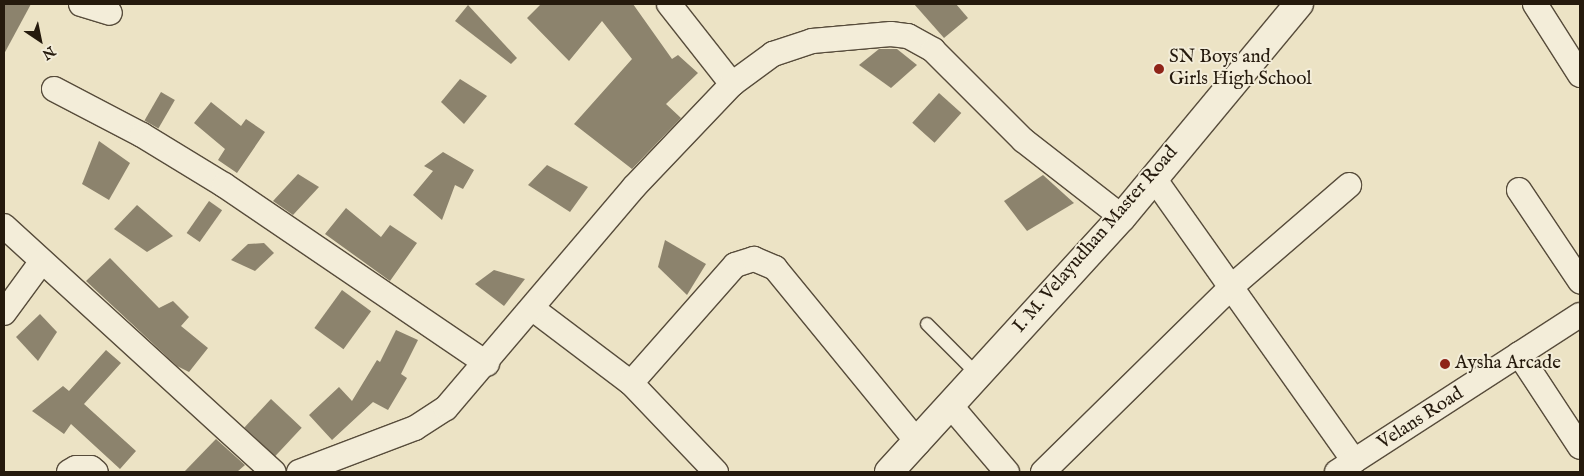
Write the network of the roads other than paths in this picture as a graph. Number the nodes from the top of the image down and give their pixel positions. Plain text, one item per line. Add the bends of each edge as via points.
1 (81, 4) edge
2 (669, 4) edge
3 (1299, 4) edge
4 (1535, 4) edge
5 (110, 13) dead end
6 (1580, 75) edge
7 (732, 84) junction
8 (54, 89) dead end
9 (1154, 177) junction
10 (1349, 185) dead end
11 (1518, 190) dead end
12 (1122, 217) junction
13 (4, 226) edge
14 (42, 262) junction
15 (1580, 281) edge
16 (1231, 287) junction
17 (533, 309) junction
18 (4, 313) edge
19 (1577, 323) edge
20 (928, 324) dead end
21 (1520, 354) junction
22 (487, 364) junction
23 (977, 374) junction
24 (631, 383) junction
25 (950, 405) junction
26 (918, 443) junction
27 (1580, 447) edge
28 (341, 466) edge
29 (1345, 467) edge
30 (69, 472) edge
31 (96, 472) edge
32 (273, 472) edge
33 (299, 472) edge
34 (716, 472) edge
35 (889, 472) edge
36 (1007, 472) edge
37 (1043, 472) edge

1 - 5 street
2 - 7 street
3 - 9 street, I. M. Velayudhan Master Road
4 - 6 street
7 - 12 street via 773,54 812,41 891,34 908,36 933,50 1022,140
7 - 17 street via 634,187
8 - 22 street via 142,135 224,185
9 - 12 street, I. M. Velayudhan Master Road
9 - 16 street
10 - 16 street
11 - 15 street
12 - 23 street, I. M. Velayudhan Master Road
13 - 14 street
14 - 18 street
14 - 32 street
16 - 29 street
16 - 37 street
17 - 22 street
17 - 24 street
19 - 21 street, Velans Road
20 - 23 lane
21 - 27 street
21 - 29 street, Velans Road
22 - 28 street via 446,408 415,428
23 - 25 street, I. M. Velayudhan Master Road
24 - 26 street via 735,264 754,259 775,268
24 - 34 street
25 - 26 street, I. M. Velayudhan Master Road
25 - 36 street
26 - 35 street, I. M. Velayudhan Master Road
28 - 33 street
30 - 31 street via 76,468 91,468

